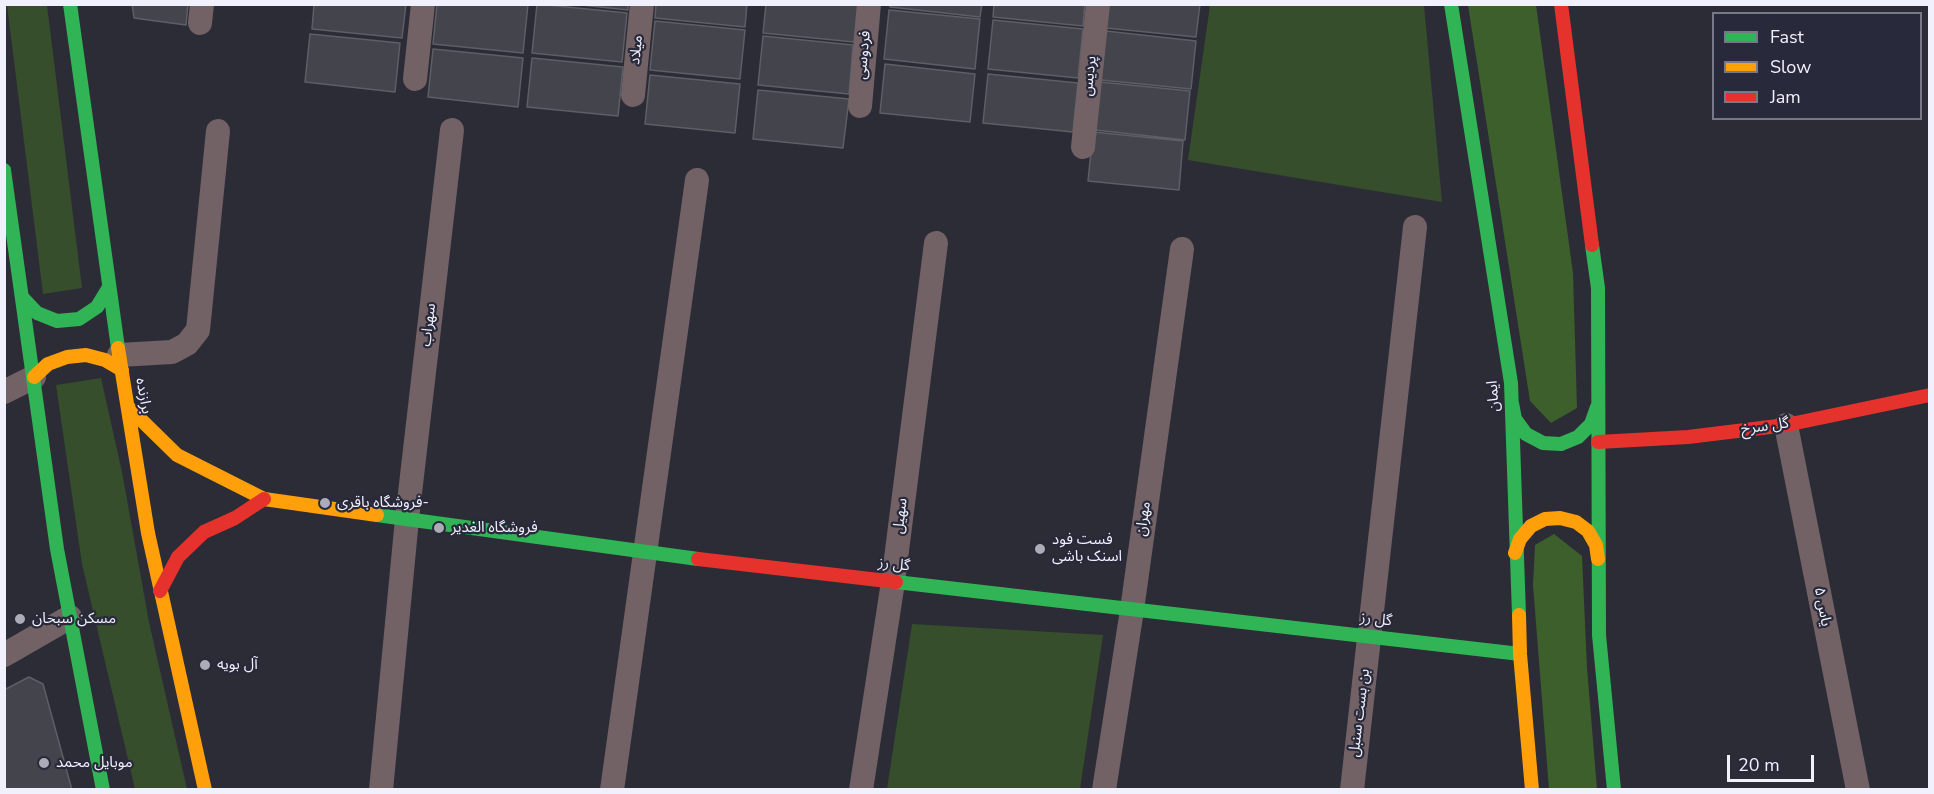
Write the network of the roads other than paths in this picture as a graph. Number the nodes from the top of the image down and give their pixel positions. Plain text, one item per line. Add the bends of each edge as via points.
1 (70, 4) edge
2 (423, 4) edge
3 (642, 4) edge
4 (869, 4) edge
5 (1098, 4) edge
6 (1451, 4) edge
7 (1561, 4) edge
8 (415, 79) dead end
9 (633, 95) dead end
10 (860, 106) dead end
11 (452, 130) dead end
12 (218, 131) dead end
13 (1083, 147) dead end
14 (4, 170) edge
15 (697, 180) dead end
16 (1415, 227) dead end
17 (936, 243) dead end
18 (1182, 249) dead end
19 (108, 289) junction
20 (22, 297) junction
21 (121, 362) junction
22 (34, 377) junction
23 (4, 392) edge
24 (1929, 395) edge
25 (1511, 401) junction
26 (1597, 407) junction
27 (129, 408) junction
28 (1786, 425) junction
29 (1598, 442) junction
30 (264, 499) junction
31 (407, 519) junction
32 (645, 553) junction
33 (1515, 553) junction
34 (1599, 560) junction
35 (893, 582) junction
36 (160, 591) junction
37 (1132, 610) junction
38 (70, 617) junction
39 (1369, 636) junction
40 (1520, 654) junction
41 (4, 655) edge
42 (103, 789) edge
43 (205, 789) edge
44 (381, 789) edge
45 (612, 789) edge
46 (861, 789) edge
47 (1104, 789) edge
48 (1352, 789) edge
49 (1532, 789) edge
50 (1614, 789) edge
51 (1858, 789) edge

1 - 19 main road, برازنده
2 - 8 street
3 - 9 street, میلاد
4 - 10 street, فردوسی
5 - 13 street, پردیس
6 - 25 main road, ایمان
7 - 26 main road via 1598,288
11 - 31 street, سهراب
12 - 21 street via 198,330 187,344 172,352
14 - 20 main road
15 - 32 street
16 - 39 street, بن بست سنبل
17 - 35 street, سهیل
18 - 37 street, مهران
19 - 20 main road via 97,307 79,319 57,321 37,313
19 - 21 main road, برازنده
20 - 22 main road
21 - 22 main road via 86,355 67,357 48,364
21 - 27 main road, برازنده
22 - 23 street
22 - 38 main road
24 - 28 main road, گل سرخ
25 - 26 main road via 1515,419 1526,434 1543,443 1561,444 1578,437 1591,424
25 - 33 main road, ایمان
26 - 29 main road
27 - 30 main road, گل رز via 177,455
27 - 36 main road, برازنده
28 - 29 main road, گل سرخ via 1688,437
28 - 51 street, یاس ۵
29 - 34 main road
30 - 31 main road, گل رز
30 - 36 main road via 204,532 178,557
31 - 32 main road, گل رز
31 - 44 street, سهراب
32 - 35 main road, گل رز
32 - 45 street
33 - 34 main road via 1531,526 1545,519 1560,518 1576,522 1588,531
33 - 40 main road, ایمان
34 - 50 main road via 1599,635
35 - 37 main road, گل رز
35 - 46 street, سهیل
36 - 43 main road, برازنده
37 - 39 main road, گل رز
37 - 47 street, مهران
38 - 41 street
38 - 42 main road
39 - 40 main road, گل رز
39 - 48 street, بن بست سنبل
40 - 49 main road, ایمان

